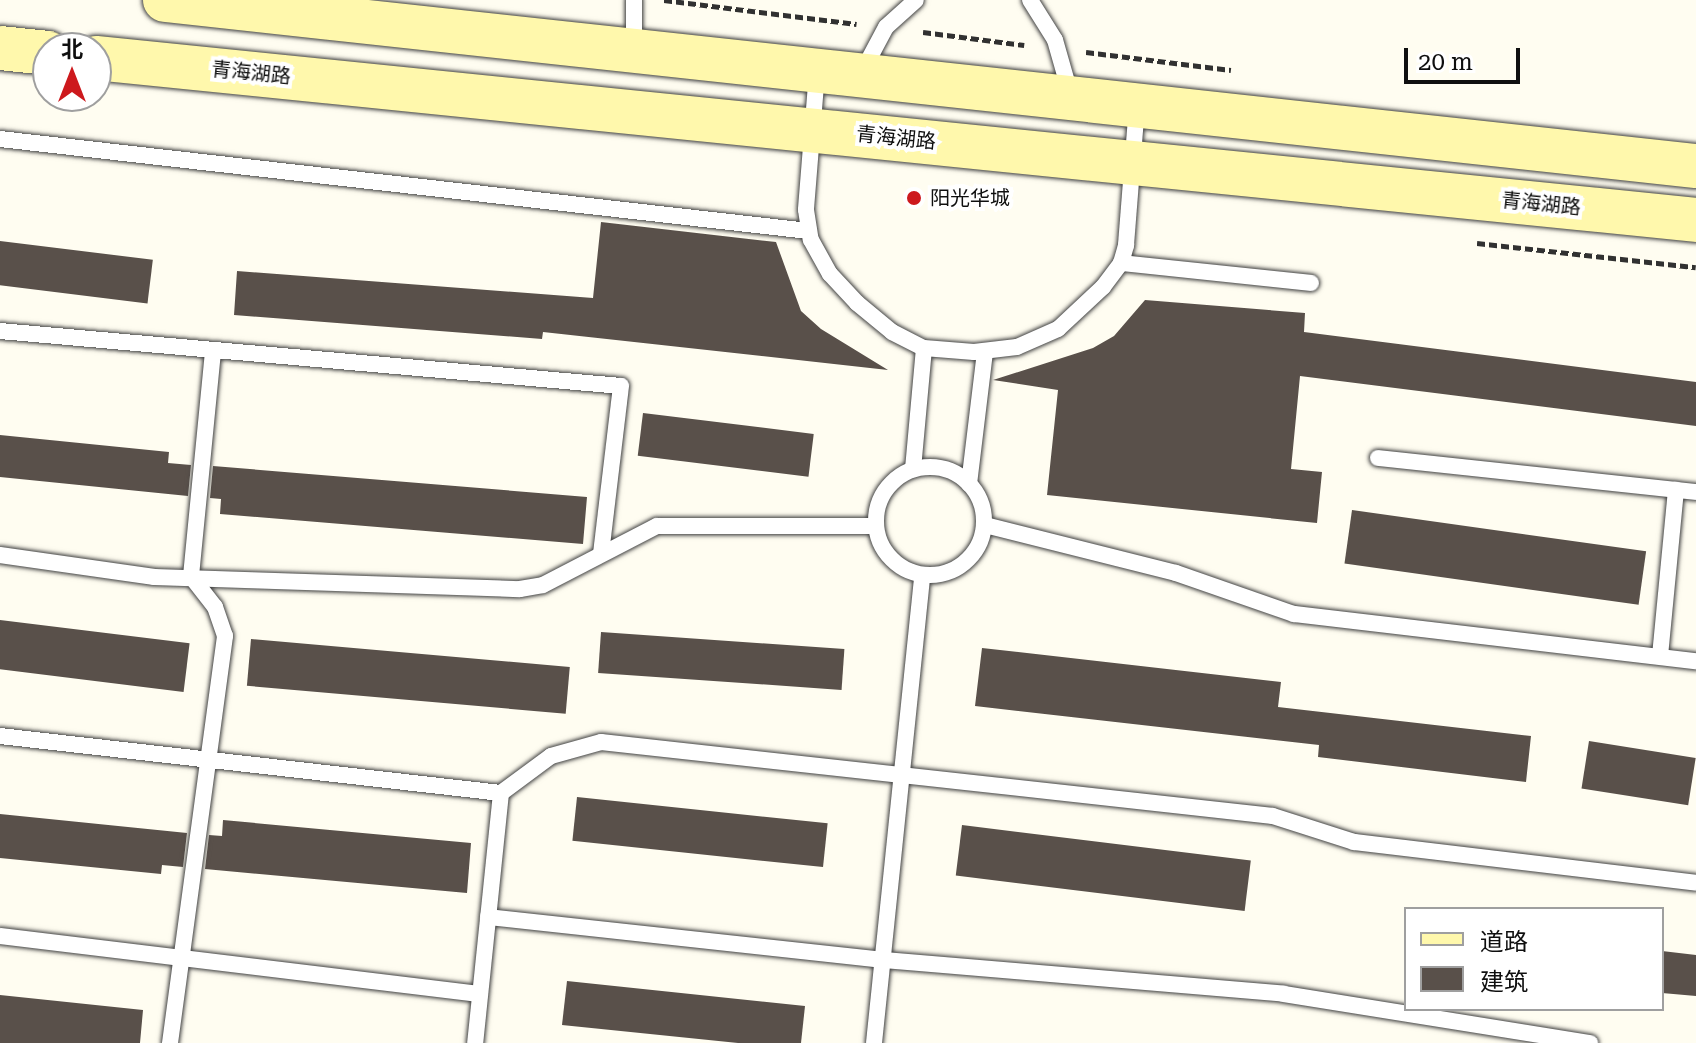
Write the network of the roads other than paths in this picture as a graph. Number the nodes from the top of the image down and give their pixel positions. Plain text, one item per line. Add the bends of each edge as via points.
1 (165, 0) edge
2 (634, 0) edge
3 (916, 0) edge
4 (1030, 0) edge
5 (0, 48) edge
6 (32, 51) edge
7 (634, 51) junction
8 (112, 60) edge
9 (817, 71) junction
10 (860, 75) junction
11 (1072, 98) junction
12 (1137, 105) junction
13 (813, 130) junction
14 (0, 139) edge
15 (1132, 163) junction
16 (1696, 166) edge
17 (1696, 220) edge
18 (809, 231) junction
19 (1121, 263) junction
20 (1311, 283) dead end
21 (0, 331) edge
22 (924, 348) junction
23 (213, 350) junction
24 (985, 351) junction
25 (1378, 458) dead end
26 (913, 469) junction
27 (969, 484) junction
28 (1676, 490) junction
29 (1696, 492) edge
30 (985, 525) junction
31 (876, 526) junction
32 (601, 553) junction
33 (0, 555) edge
34 (922, 575) junction
35 (191, 576) junction
36 (1660, 656) junction
37 (1696, 661) edge
38 (0, 736) edge
39 (209, 760) junction
40 (901, 775) junction
41 (501, 793) junction
42 (1696, 883) edge
43 (488, 917) junction
44 (0, 936) edge
45 (182, 958) junction
46 (883, 960) junction
47 (480, 994) junction
48 (170, 1043) edge
49 (475, 1043) edge
50 (874, 1043) edge
51 (1590, 1043) edge

1 - 7 main road
2 - 7 lane
3 - 10 lane via 886,27
4 - 11 lane via 1058,49
5 - 6 main road
7 - 9 main road
8 - 13 main road, 青海湖路
9 - 10 main road
9 - 13 lane
10 - 11 main road
11 - 12 main road
12 - 15 lane
12 - 16 main road
13 - 15 main road, 青海湖路
13 - 18 lane
14 - 18 lane
15 - 17 main road, 青海湖路
15 - 19 lane
18 - 22 lane via 830,274 857,303 892,332
19 - 20 lane
19 - 24 lane via 1058,329 1017,347
21 - 23 lane
22 - 24 lane
22 - 26 lane
23 - 32 lane via 621,386
23 - 35 lane
24 - 27 lane
25 - 28 lane
26 - 27 lane via 948,469
26 - 31 lane via 884,491
27 - 30 lane via 983,507
28 - 29 lane
28 - 36 lane
30 - 34 lane via 981,542 957,569
30 - 36 lane via 1176,573 1294,614
31 - 32 lane via 657,526
31 - 34 lane via 890,558
32 - 35 lane via 543,585 520,589
33 - 35 lane via 154,577
34 - 40 lane
35 - 39 lane via 215,607 225,636
36 - 37 lane
38 - 39 lane
39 - 41 lane
39 - 45 lane
40 - 41 lane via 601,742 551,756
40 - 42 lane via 1273,816 1354,842
40 - 46 lane
41 - 43 lane
43 - 46 lane
43 - 47 lane
44 - 45 lane
45 - 47 lane
45 - 48 lane
46 - 50 lane
46 - 51 lane via 1284,994
47 - 49 lane

